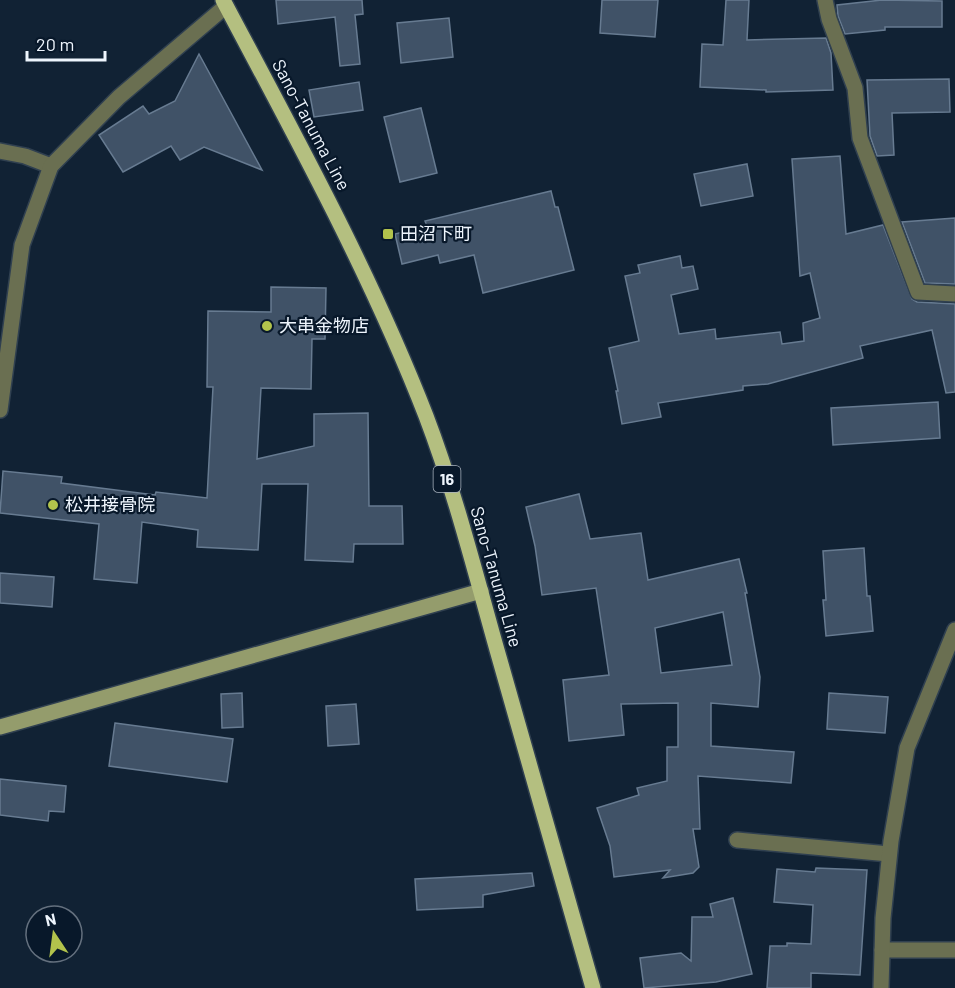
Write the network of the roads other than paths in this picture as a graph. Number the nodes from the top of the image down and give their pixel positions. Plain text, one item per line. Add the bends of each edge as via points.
1 (825, 0) edge
2 (224, 3) edge
3 (0, 151) edge
4 (51, 166) junction
5 (955, 294) edge
6 (2, 390) edge
7 (0, 410) edge
8 (481, 591) junction
9 (955, 630) edge
10 (0, 727) edge
11 (737, 840) dead end
12 (890, 854) junction
13 (882, 950) junction
14 (955, 950) edge
15 (593, 988) edge
16 (881, 988) edge

1 - 5 street via 855,88 860,138 918,292
2 - 4 street via 119,97
2 - 8 main road, Sano-Tanuma Line / 16 via 395,339 427,418
3 - 4 street
4 - 6 street via 22,245
6 - 7 street
8 - 10 street
8 - 15 main road, Sano-Tanuma Line / 16
9 - 12 street via 907,748
11 - 12 street
12 - 13 street
13 - 14 street
13 - 16 street

